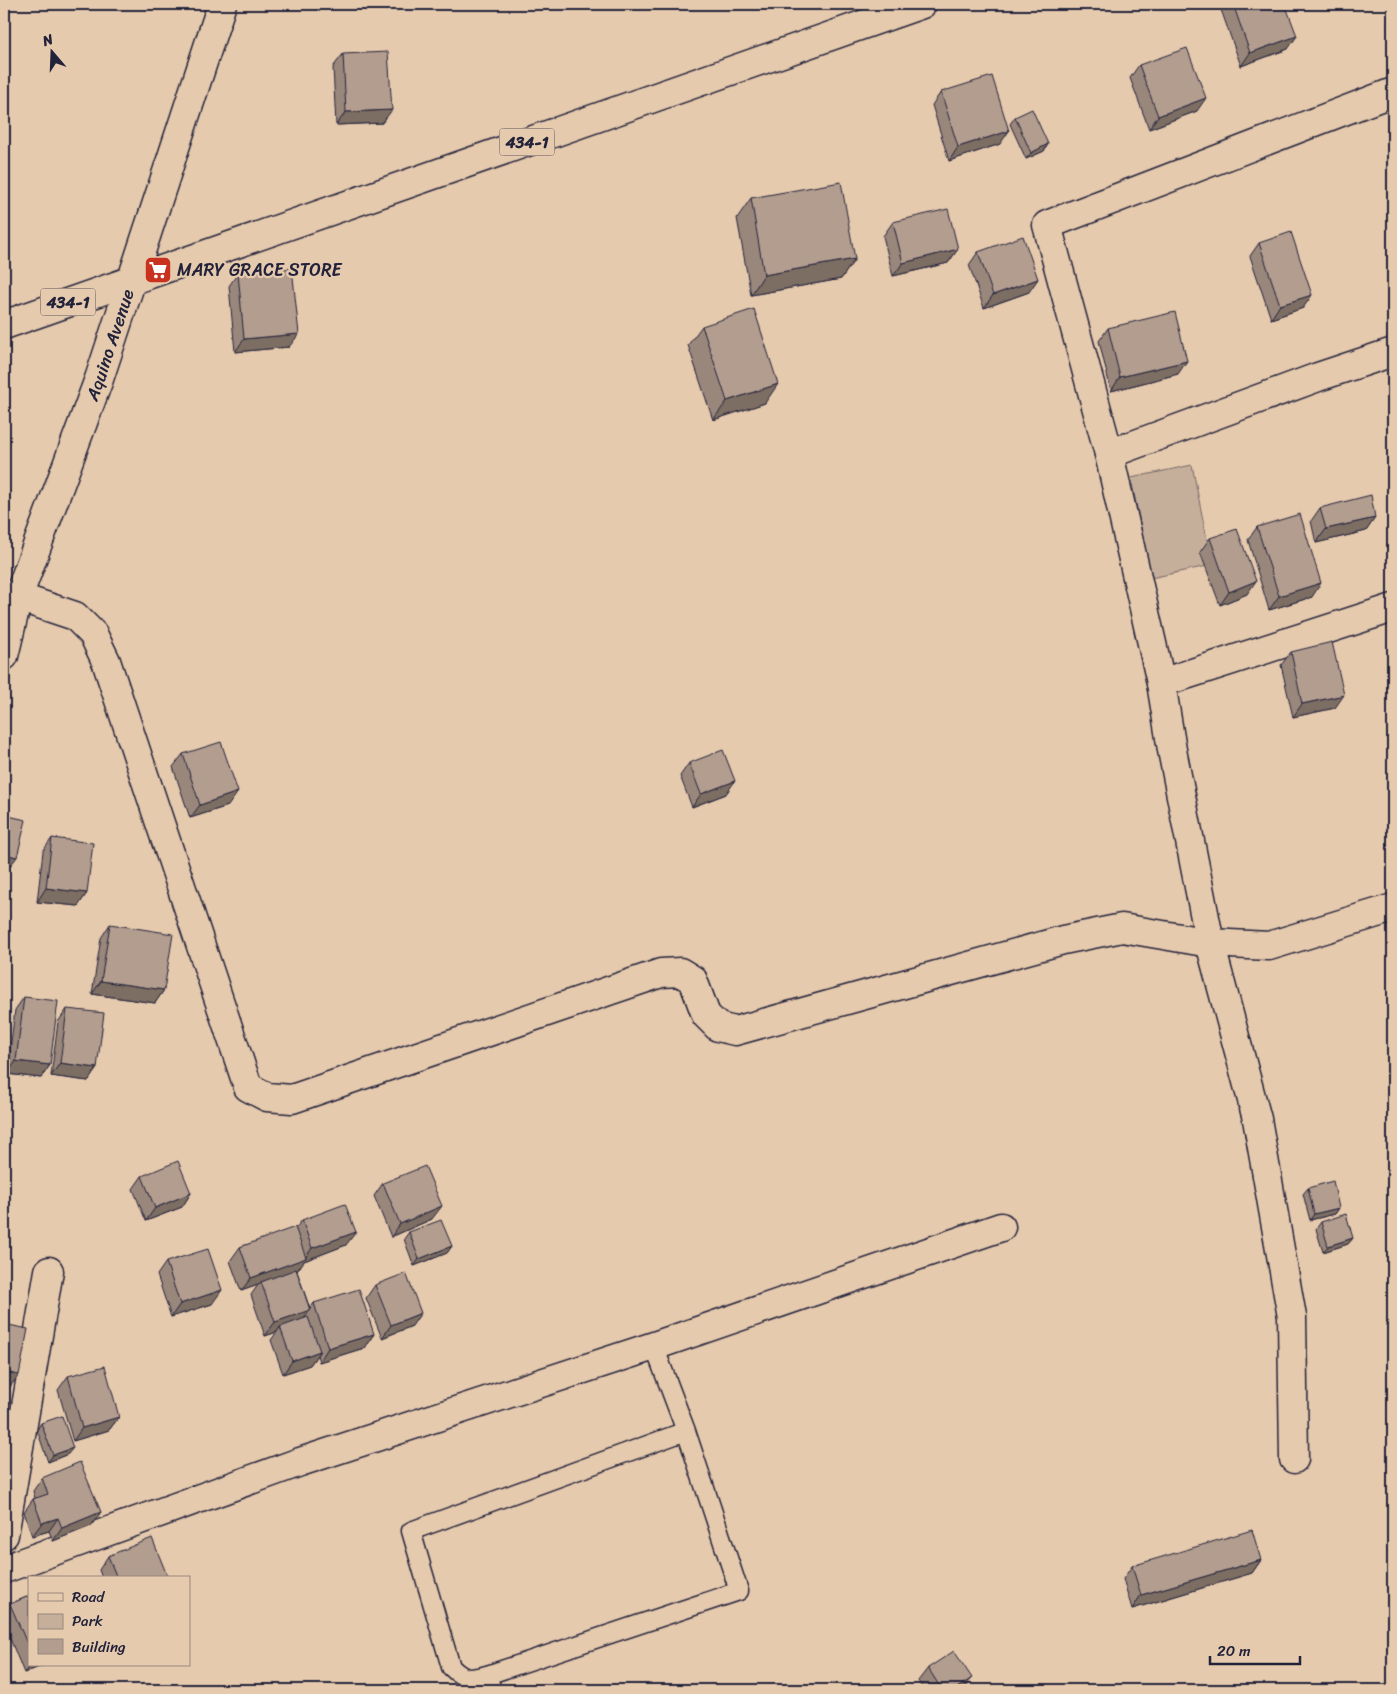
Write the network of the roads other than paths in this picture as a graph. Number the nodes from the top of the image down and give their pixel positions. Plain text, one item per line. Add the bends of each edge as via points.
1 (222, 4) edge
2 (922, 4) edge
3 (1393, 92) edge
4 (132, 279) junction
5 (4, 325) edge
6 (1393, 352) edge
7 (1109, 454) junction
8 (18, 597) junction
9 (1393, 608) edge
10 (4, 656) edge
11 (1161, 683) junction
12 (1393, 908) edge
13 (1210, 943) junction
14 (1001, 1227) dead end
15 (48, 1271) dead end
16 (654, 1346) junction
17 (686, 1431) junction
18 (1294, 1459) dead end
19 (4, 1535) edge
20 (4, 1569) edge
21 (490, 1683) edge

1 - 4 street, Aquino Avenue
2 - 4 street, 434-1
3 - 7 street via 1047,226
4 - 5 street, 434-1
4 - 8 street, Aquino Avenue via 99,379
6 - 7 street
7 - 11 street
8 - 10 street, Aquino Avenue
8 - 13 street via 75,616 94,634 106,661 248,1087 267,1097 292,1099 661,973 680,972 693,980 706,1015 718,1027 735,1031 1063,940 1122,928
9 - 11 street
11 - 13 street
12 - 13 street via 1270,946
13 - 18 street via 1257,1119 1292,1317
14 - 16 street
15 - 19 street
16 - 17 lane
16 - 20 street via 300,1462
17 - 21 lane via 739,1591
17 - 21 lane via 410,1531 451,1668 460,1676

